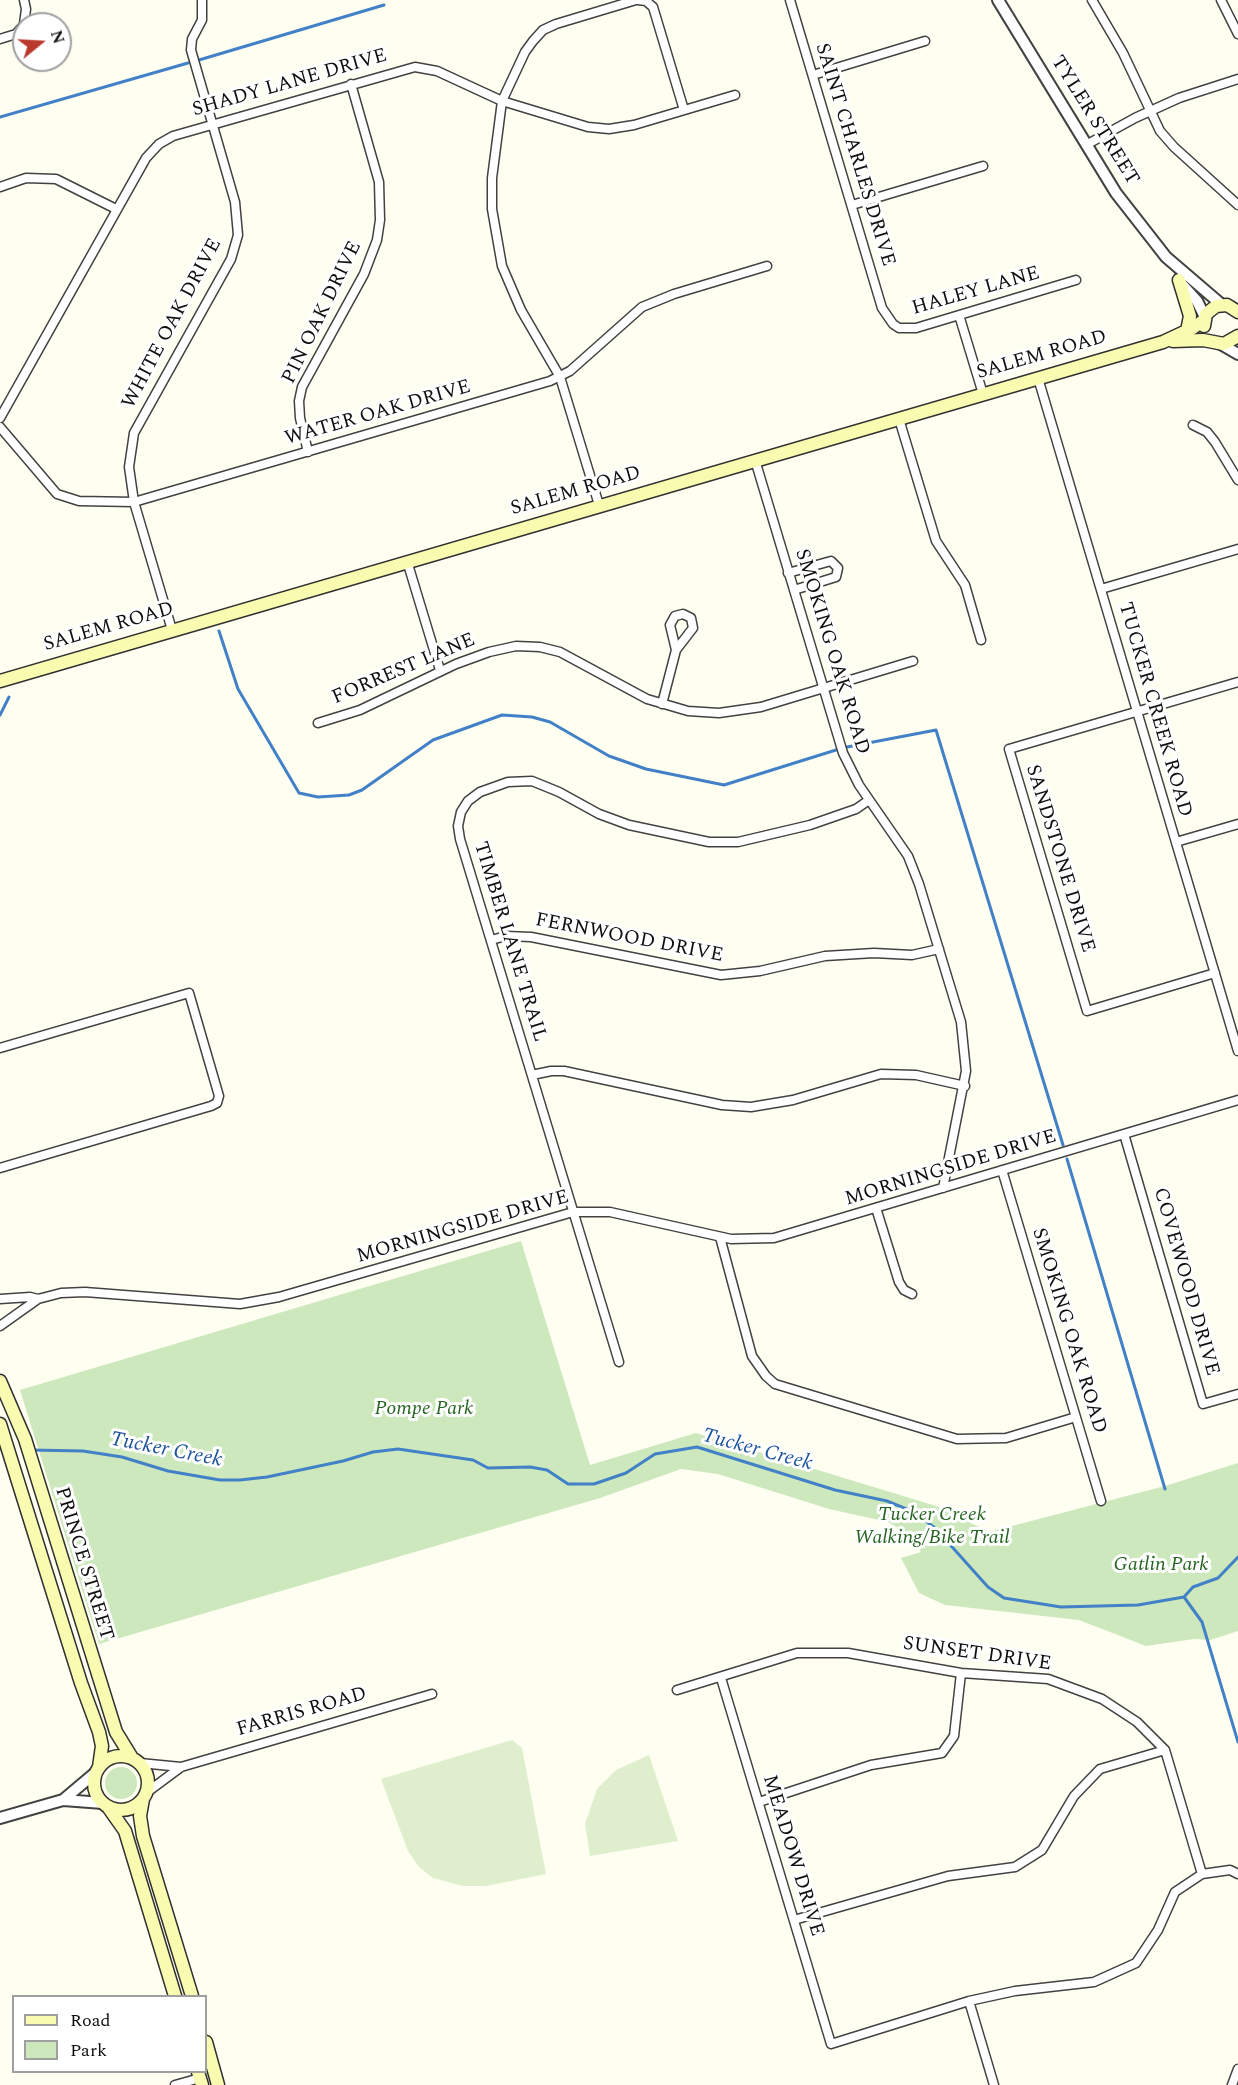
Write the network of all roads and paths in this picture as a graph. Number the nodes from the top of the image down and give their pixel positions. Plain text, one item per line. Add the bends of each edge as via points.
1 (202, 0) edge
2 (637, 0) edge
3 (790, 0) edge
4 (998, 0) edge
5 (1092, 0) edge
6 (1221, 0) edge
7 (1238, 34) edge
8 (925, 41) dead end
9 (813, 75) junction
10 (1238, 79) edge
11 (351, 84) junction
12 (735, 95) dead end
13 (502, 101) junction
14 (684, 110) junction
15 (1151, 111) junction
16 (212, 124) junction
17 (1086, 145) junction
18 (983, 166) dead end
19 (0, 187) edge
20 (852, 205) junction
21 (1238, 205) edge
22 (116, 209) junction
23 (1166, 257) junction
24 (767, 266) dead end
25 (1076, 280) dead end
26 (1179, 280) junction
27 (1222, 305) junction
28 (1237, 310) edge
29 (959, 315) junction
30 (887, 319) joint
31 (1205, 319) junction
32 (1187, 331) junction
33 (1238, 336) edge
34 (1163, 342) junction
35 (1217, 342) junction
36 (1238, 354) edge
37 (560, 377) junction
38 (1038, 378) junction
39 (983, 394) junction
40 (0, 418) edge
41 (899, 418) junction
42 (1194, 425) dead end
43 (0, 427) edge
44 (308, 452) junction
45 (755, 460) junction
46 (1238, 480) edge
47 (134, 502) junction
48 (599, 505) junction
49 (1238, 549) edge
50 (407, 561) junction
51 (788, 573) junction
52 (1101, 589) junction
53 (794, 590) junction
54 (172, 630) junction
55 (981, 640) dead end
56 (676, 650) dead end
57 (914, 661) dead end
58 (440, 670) junction
59 (0, 681) edge
60 (1238, 682) edge
61 (823, 688) junction
62 (662, 704) junction
63 (1138, 711) junction
64 (318, 723) dead end
65 (869, 800) junction
66 (1238, 824) edge
67 (1176, 842) junction
68 (491, 939) junction
69 (939, 949) junction
70 (1215, 973) junction
71 (0, 1048) edge
72 (1238, 1051) edge
73 (532, 1075) junction
74 (965, 1086) junction
75 (1238, 1100) edge
76 (1124, 1134) junction
77 (0, 1168) edge
78 (1002, 1170) junction
79 (943, 1188) junction
80 (876, 1208) junction
81 (573, 1212) junction
82 (720, 1237) junction
83 (912, 1294) dead end
84 (0, 1299) edge
85 (38, 1299) junction
86 (0, 1326) edge
87 (619, 1362) dead end
88 (0, 1381) edge
89 (1238, 1394) edge
90 (1076, 1417) junction
91 (0, 1424) edge
92 (1101, 1501) dead end
93 (961, 1673) junction
94 (721, 1678) junction
95 (677, 1690) dead end
96 (432, 1694) dead end
97 (1165, 1750) junction
98 (136, 1761) junction
99 (181, 1767) junction
100 (97, 1770) junction
101 (144, 1796) junction
102 (63, 1800) junction
103 (759, 1802) junction
104 (106, 1805) junction
105 (0, 1818) edge
106 (1202, 1874) junction
107 (1238, 1874) edge
108 (152, 1919) junction
109 (794, 1920) junction
110 (175, 1995) edge
111 (183, 1995) edge
112 (192, 1995) edge
113 (969, 2001) junction
114 (207, 2046) edge
115 (1238, 2068) edge
116 (202, 2080) edge
117 (175, 2085) edge
118 (218, 2085) edge
119 (994, 2085) edge
120 (1232, 2085) edge

1 - 16 street, WHITE OAK DRIVE via 202,20 191,50
2 - 13 street via 543,30 525,52
2 - 14 street via 653,7
3 - 9 street, SAINT CHARLES DRIVE
4 - 17 street, TYLER STREET
5 - 15 street
6 - 7 street
8 - 9 street
9 - 20 street, SAINT CHARLES DRIVE
10 - 15 street
11 - 13 street, SHADY LANE DRIVE via 403,69 427,68
11 - 16 street, SHADY LANE DRIVE
11 - 44 street, PIN OAK DRIVE via 379,182 380,220 364,274 302,387 300,418
12 - 14 street, SHADY LANE DRIVE
13 - 14 street, SHADY LANE DRIVE via 588,127 609,129
13 - 37 street via 492,178 495,238 508,283
15 - 17 street
15 - 21 street via 1174,147
16 - 22 street, SHADY LANE DRIVE via 159,144 146,158
16 - 47 street, WHITE OAK DRIVE via 236,202 235,249 134,433 129,467
17 - 23 street, TYLER STREET via 1116,193
18 - 20 street
19 - 22 street via 26,178 56,179
20 - 30 street, SAINT CHARLES DRIVE
22 - 40 street, SHADY LANE DRIVE
23 - 26 street, TYLER STREET
23 - 27 street, TYLER STREET
24 - 37 street, WATER OAK DRIVE via 642,307
25 - 29 street, HALEY LANE
26 - 31 street, TYLER STREET via 1197,301
26 - 32 main road via 1190,316
27 - 28 main road
27 - 31 main road, SALEM ROAD via 1210,309
29 - 30 street, HALEY LANE via 907,329
29 - 39 street
31 - 32 main road, SALEM ROAD
31 - 35 main road via 1205,332
32 - 34 main road, SALEM ROAD
33 - 35 main road, SALEM ROAD via 1229,343
34 - 35 main road, SALEM ROAD
34 - 38 main road, SALEM ROAD
35 - 36 street
37 - 44 street, WATER OAK DRIVE
37 - 48 street
38 - 39 main road, SALEM ROAD
38 - 52 street, TUCKER CREEK ROAD
39 - 41 main road, SALEM ROAD
41 - 45 main road, SALEM ROAD
41 - 55 street via 936,541 964,585
42 - 46 street via 1207,432
43 - 47 street, WATER OAK DRIVE via 57,494 90,502
44 - 47 street, WATER OAK DRIVE
45 - 48 main road, SALEM ROAD
45 - 51 street, SMOKING OAK ROAD
47 - 54 street, WHITE OAK DRIVE
48 - 50 main road, SALEM ROAD
49 - 52 street
50 - 54 main road, SALEM ROAD
50 - 58 street
51 - 53 street, SMOKING OAK ROAD
51 - 53 street via 831,561 838,567 833,578
52 - 63 street, TUCKER CREEK ROAD
53 - 61 street, SMOKING OAK ROAD
54 - 59 main road, SALEM ROAD
56 - 62 street
57 - 61 street, FORREST LANE
58 - 62 street, FORREST LANE via 504,648 540,647 570,656 634,693
58 - 64 street, FORREST LANE via 360,710
60 - 63 street, SANDSTONE DRIVE
61 - 62 street, FORREST LANE via 734,712 688,711
61 - 65 street, SMOKING OAK ROAD via 843,753
63 - 67 street, TUCKER CREEK ROAD
63 - 70 street, SANDSTONE DRIVE via 1009,749 1087,1011
65 - 68 street, TIMBER LANE TRAIL via 856,809 779,834 738,842 709,842 612,820 532,781 489,788 468,801 458,826
65 - 69 street, SMOKING OAK ROAD via 908,856
66 - 67 street
67 - 70 street, TUCKER CREEK ROAD
68 - 69 street, FERNWOOD DRIVE via 531,937 721,975 760,972 825,956 912,955
68 - 73 street, TIMBER LANE TRAIL
69 - 74 street, SMOKING OAK ROAD via 965,1039
70 - 72 street, TUCKER CREEK ROAD
71 - 77 street via 189,993 219,1099 211,1106
73 - 74 street via 564,1071 722,1105 751,1107 793,1100 881,1074 916,1075
73 - 81 street, TIMBER LANE TRAIL
74 - 79 street, SMOKING OAK ROAD
75 - 76 street, MORNINGSIDE DRIVE
76 - 78 street, MORNINGSIDE DRIVE
76 - 89 street, COVEWOOD DRIVE via 1203,1404
78 - 79 street, MORNINGSIDE DRIVE
78 - 90 street, SMOKING OAK ROAD
79 - 80 street, MORNINGSIDE DRIVE
80 - 82 street, MORNINGSIDE DRIVE via 774,1238
80 - 83 street via 899,1282
81 - 82 street, MORNINGSIDE DRIVE via 610,1212
81 - 85 street, MORNINGSIDE DRIVE via 289,1294 240,1304 85,1292
81 - 87 street, TIMBER LANE TRAIL
82 - 90 street via 752,1356 775,1384 957,1439 1006,1438
84 - 85 street, MORNINGSIDE DRIVE
85 - 86 street, MORNINGSIDE DRIVE
88 - 98 main road, PRINCE STREET via 25,1439 116,1732
90 - 92 street, SMOKING OAK ROAD
91 - 100 main road, PRINCE STREET via 99,1732 102,1746
93 - 94 street, SUNSET DRIVE via 848,1653 797,1653
93 - 97 street, SUNSET DRIVE via 1048,1678 1102,1699 1137,1722
93 - 103 street via 954,1736 942,1753 871,1765
94 - 95 street, SUNSET DRIVE
94 - 103 street, MEADOW DRIVE
96 - 99 street, FARRIS ROAD
97 - 106 street, SUNSET DRIVE
97 - 109 street via 1100,1769 1074,1796 1042,1850 1015,1868 948,1876
98 - 99 street, FARRIS ROAD
98 - 100 main road via 113,1756
98 - 101 main road via 148,1779
99 - 101 street, FARRIS ROAD
100 - 102 street
100 - 104 main road via 94,1788
101 - 104 main road via 129,1809
101 - 112 main road via 140,1816 143,1836
102 - 104 street
102 - 105 street
103 - 109 street, MEADOW DRIVE
104 - 108 main road via 125,1831
106 - 107 street via 1230,1870
106 - 113 street via 1175,1892 1158,1930 1136,1963 1094,1982
108 - 110 main road
108 - 111 main road via 161,1926
109 - 113 street, MEADOW DRIVE via 831,2044
113 - 119 street
114 - 118 main road
115 - 120 street
116 - 117 street

